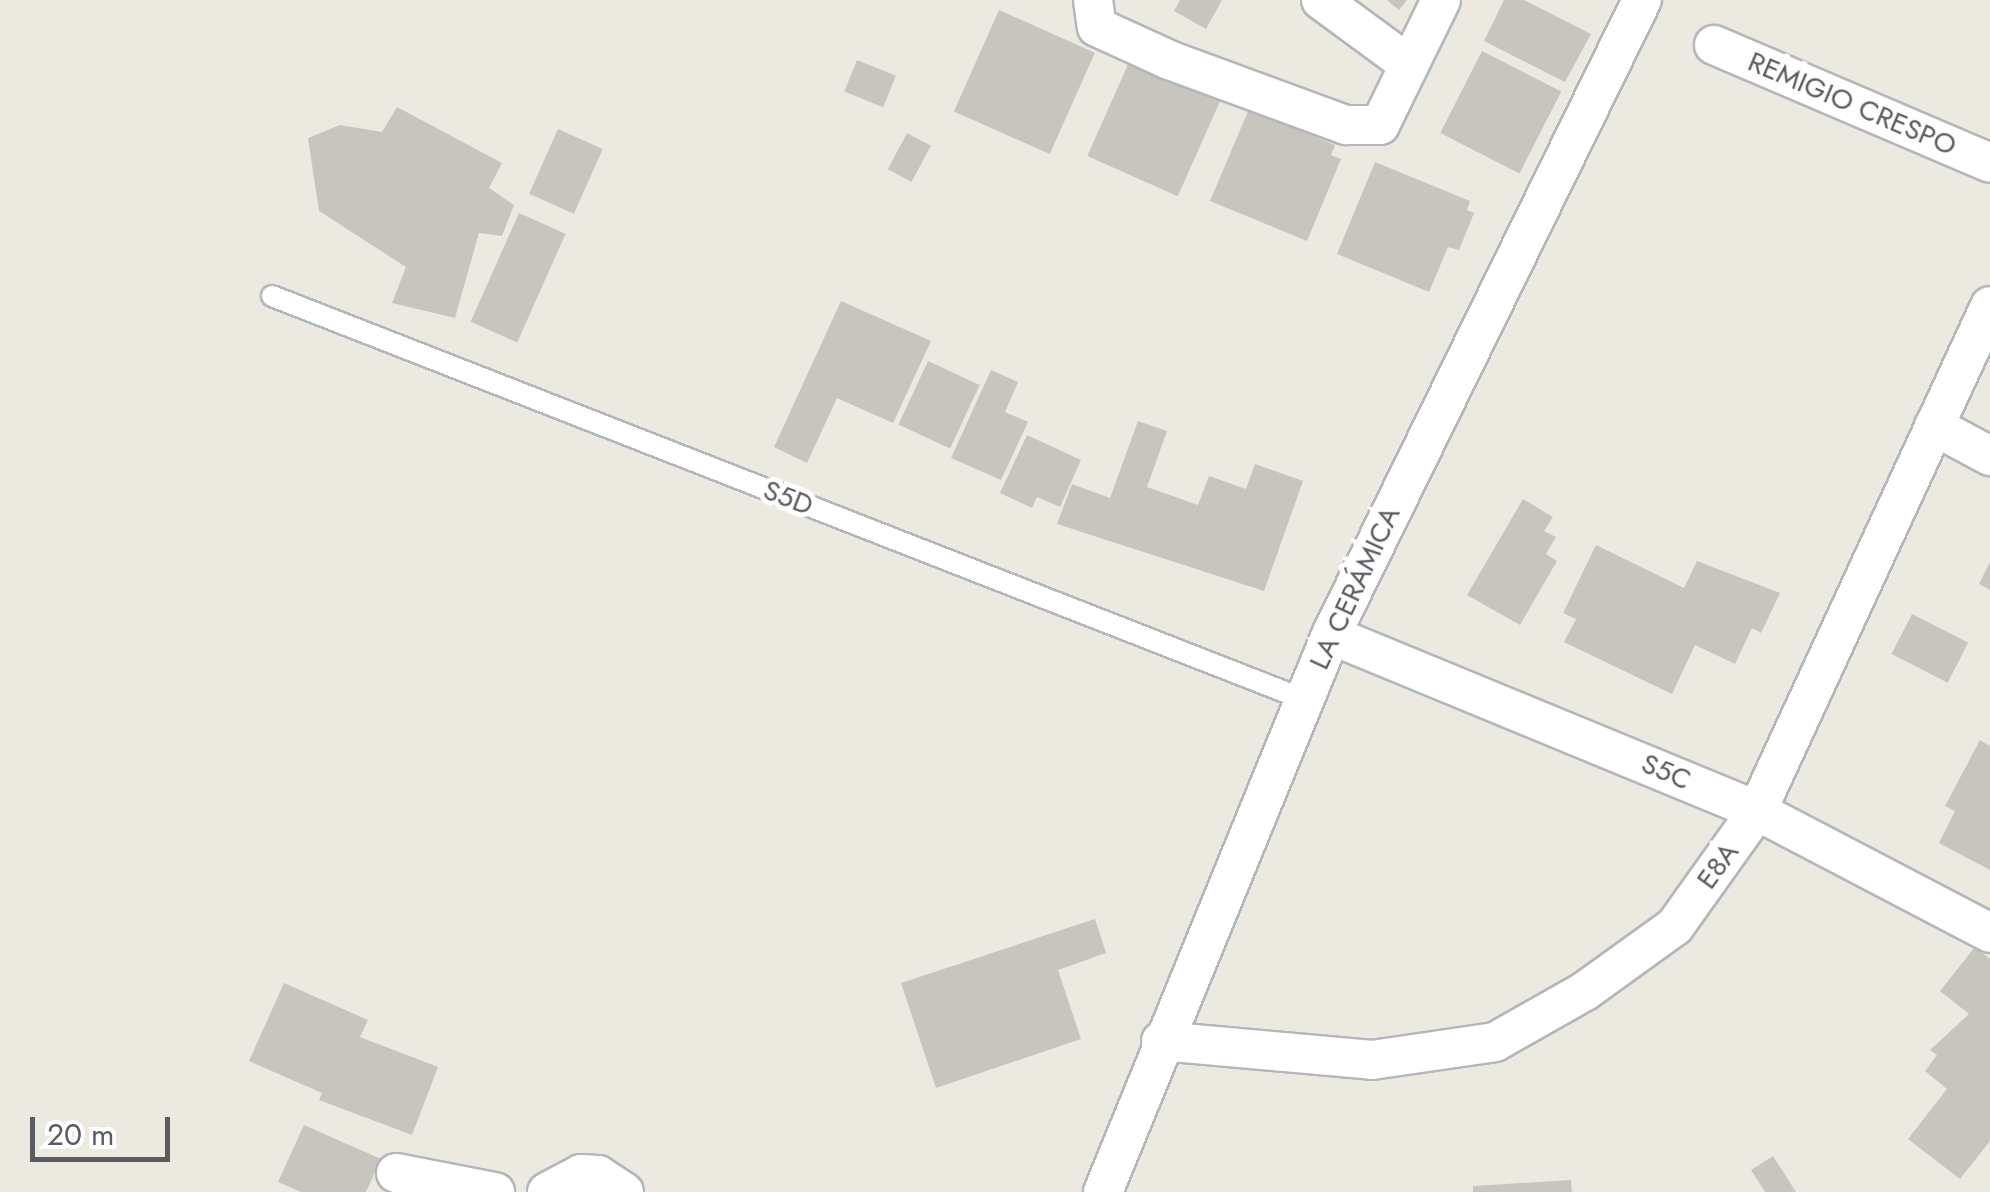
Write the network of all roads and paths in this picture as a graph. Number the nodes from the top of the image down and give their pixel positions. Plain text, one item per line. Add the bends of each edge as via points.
1 (1093, 0) edge
2 (1322, 0) edge
3 (1441, 0) edge
4 (1635, 3) edge
5 (1714, 45) dead end
6 (1408, 64) junction
7 (1990, 163) edge
8 (272, 296) dead end
9 (1990, 306) edge
10 (1934, 426) junction
11 (1990, 456) edge
12 (1331, 635) junction
13 (1304, 700) junction
14 (1757, 810) junction
15 (1990, 933) edge
16 (1161, 1041) junction
17 (396, 1173) dead end
18 (496, 1192) edge
19 (547, 1192) edge
20 (624, 1192) edge
21 (1104, 1192) edge

1 - 6 street via 1097,28 1346,125 1380,126
2 - 6 street
3 - 6 street
4 - 12 street, LA CERÁMICA
5 - 7 street, REMIGIO CRESPO
8 - 13 lane, S5D
9 - 10 street, E8A
10 - 11 street
10 - 14 street, E8A
12 - 13 street, LA CERÁMICA
12 - 14 street, S5C
13 - 16 street, LA CERÁMICA
14 - 15 street, S5C
14 - 16 street, E8A via 1675,926 1585,991 1494,1042 1372,1060
16 - 21 street, LA CERÁMICA
17 - 18 street
19 - 20 street via 581,1174 598,1175

